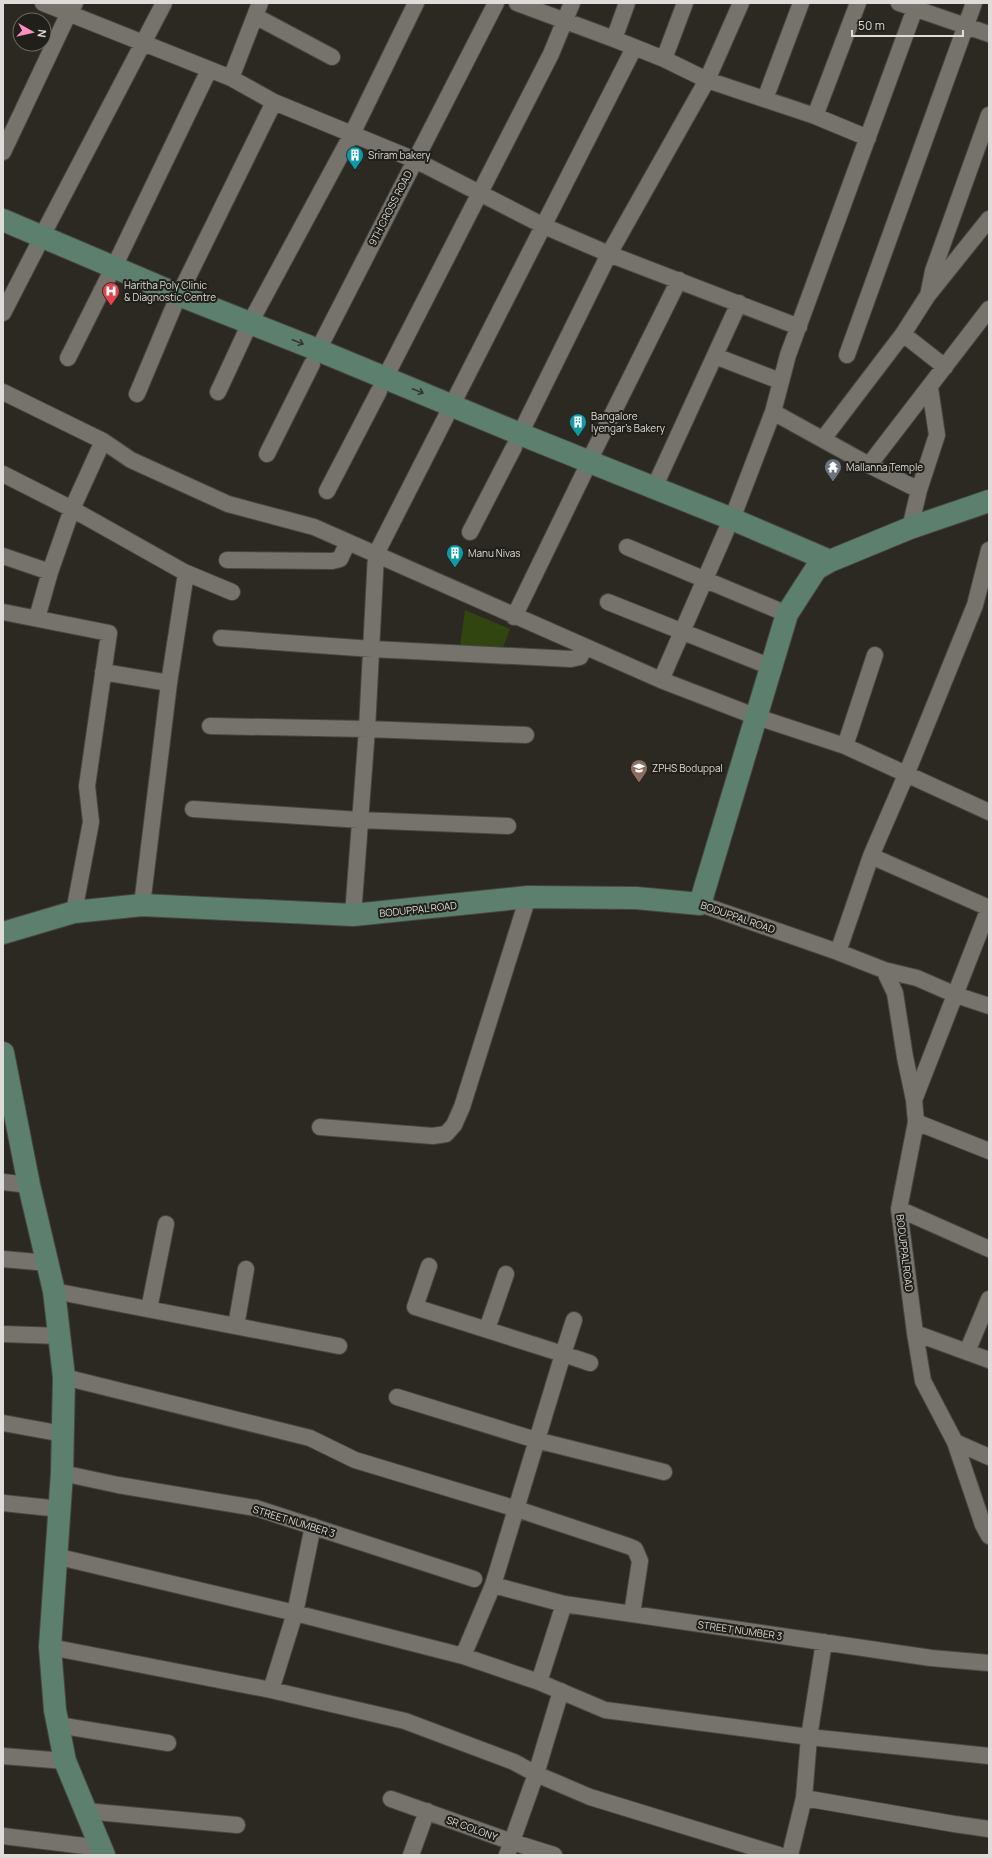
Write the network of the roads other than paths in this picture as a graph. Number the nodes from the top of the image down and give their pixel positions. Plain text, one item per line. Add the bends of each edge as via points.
1 (43, 3) edge
2 (164, 3) edge
3 (416, 3) edge
4 (496, 3) edge
5 (517, 3) edge
6 (572, 3) edge
7 (626, 3) edge
8 (685, 3) edge
9 (741, 3) edge
10 (801, 3) edge
11 (858, 3) edge
12 (899, 3) edge
13 (974, 3) edge
14 (916, 6) edge
15 (72, 8) edge
16 (257, 10) edge
17 (566, 21) junction
18 (965, 27) junction
19 (989, 34) edge
20 (614, 39) junction
21 (143, 42) junction
22 (634, 48) junction
23 (332, 57) dead end
24 (664, 59) junction
25 (209, 70) junction
26 (231, 78) junction
27 (707, 80) junction
28 (765, 99) junction
29 (274, 102) junction
30 (989, 115) edge
31 (814, 116) junction
32 (352, 134) junction
33 (868, 138) junction
34 (3, 152) edge
35 (415, 160) junction
36 (480, 193) junction
37 (989, 218) edge
38 (3, 220) edge
39 (544, 226) junction
40 (3, 234) edge
41 (40, 242) junction
42 (609, 254) junction
43 (111, 273) junction
44 (679, 280) junction
45 (928, 295) junction
46 (177, 300) junction
47 (739, 303) junction
48 (989, 309) edge
49 (3, 313) edge
50 (799, 327) junction
51 (248, 329) junction
52 (903, 334) junction
53 (847, 355) dead end
54 (715, 356) junction
55 (315, 357) junction
56 (68, 358) dead end
57 (945, 368) junction
58 (780, 381) junction
59 (382, 384) junction
60 (930, 388) junction
61 (3, 392) edge
62 (218, 392) dead end
63 (137, 394) dead end
64 (449, 411) junction
65 (774, 412) junction
66 (823, 439) junction
67 (517, 440) junction
68 (103, 441) junction
69 (267, 454) dead end
70 (869, 465) junction
71 (587, 467) junction
72 (3, 474) edge
73 (654, 488) junction
74 (919, 490) junction
75 (327, 491) dead end
76 (989, 501) edge
77 (72, 509) junction
78 (729, 525) junction
79 (910, 528) junction
80 (470, 532) dead end
81 (348, 542) junction
82 (627, 547) dead end
83 (989, 550) edge
84 (376, 554) junction
85 (3, 556) edge
86 (226, 560) dead end
87 (823, 565) junction
88 (50, 572) junction
89 (184, 572) junction
90 (705, 580) junction
91 (232, 592) dead end
92 (608, 602) dead end
93 (3, 612) edge
94 (787, 614) junction
95 (514, 617) junction
96 (37, 618) junction
97 (682, 632) junction
98 (221, 638) dead end
99 (585, 647) junction
100 (372, 649) junction
101 (875, 655) dead end
102 (772, 667) junction
103 (103, 672) junction
104 (661, 680) junction
105 (169, 683) junction
106 (757, 717) junction
107 (210, 726) dead end
108 (368, 729) junction
109 (526, 735) dead end
110 (844, 746) junction
111 (906, 775) junction
112 (193, 809) dead end
113 (989, 812) edge
114 (360, 820) junction
115 (508, 826) dead end
116 (871, 856) junction
117 (528, 897) junction
118 (700, 904) junction
119 (142, 905) junction
120 (989, 908) edge
121 (74, 912) junction
122 (353, 915) junction
123 (3, 933) edge
124 (838, 952) junction
125 (884, 970) junction
126 (956, 996) junction
127 (989, 1006) edge
128 (3, 1053) edge
129 (914, 1100) junction
130 (916, 1122) junction
131 (320, 1128) dead end
132 (989, 1151) edge
133 (3, 1182) edge
134 (29, 1185) junction
135 (899, 1209) junction
136 (166, 1224) dead end
137 (989, 1249) edge
138 (3, 1258) edge
139 (48, 1263) junction
140 (429, 1266) dead end
141 (246, 1270) dead end
142 (506, 1274) dead end
143 (54, 1291) junction
144 (989, 1299) edge
145 (150, 1309) junction
146 (574, 1320) dead end
147 (236, 1326) junction
148 (487, 1329) junction
149 (915, 1333) junction
150 (3, 1334) edge
151 (60, 1336) junction
152 (339, 1346) dead end
153 (967, 1352) junction
154 (563, 1354) junction
155 (989, 1360) edge
156 (590, 1363) dead end
157 (64, 1377) junction
158 (397, 1397) dead end
159 (3, 1423) edge
160 (63, 1434) junction
161 (536, 1440) junction
162 (955, 1442) junction
163 (989, 1457) edge
164 (664, 1472) dead end
165 (62, 1473) junction
166 (3, 1503) edge
167 (60, 1508) junction
168 (516, 1509) junction
169 (313, 1526) junction
170 (989, 1536) edge
171 (55, 1556) junction
172 (474, 1579) dead end
173 (493, 1585) junction
174 (564, 1604) junction
175 (295, 1613) junction
176 (632, 1614) junction
177 (824, 1642) junction
178 (50, 1647) junction
179 (463, 1656) junction
180 (989, 1663) edge
181 (539, 1682) junction
182 (271, 1690) junction
183 (560, 1691) junction
184 (58, 1725) junction
185 (809, 1737) junction
186 (168, 1744) dead end
187 (3, 1756) edge
188 (989, 1756) edge
189 (65, 1761) junction
190 (536, 1774) junction
191 (804, 1798) junction
192 (391, 1799) dead end
193 (85, 1811) junction
194 (427, 1811) junction
195 (237, 1824) dead end
196 (989, 1828) edge
197 (3, 1836) edge
198 (510, 1849) edge
199 (102, 1852) edge
200 (411, 1855) edge
201 (554, 1855) edge
202 (780, 1855) edge
203 (790, 1855) edge

1 - 15 street
2 - 21 street
3 - 32 street
4 - 35 street, 9TH CROSS ROAD
5 - 17 street
6 - 17 street
7 - 20 street
8 - 24 street
9 - 27 street
10 - 28 street
11 - 31 street
12 - 14 street
13 - 18 street
14 - 18 street
14 - 33 street
15 - 21 street
15 - 34 street
16 - 23 street
16 - 26 street
17 - 20 street
17 - 36 street
18 - 19 street
18 - 53 street
20 - 22 street
21 - 25 street
21 - 41 street
22 - 24 street
22 - 39 street
24 - 27 street
25 - 26 street
25 - 43 street
26 - 29 street
27 - 28 street
27 - 42 street
28 - 31 street
29 - 32 street
29 - 46 street
30 - 45 street via 933,270
31 - 33 street
32 - 35 street
32 - 51 street
33 - 50 street
35 - 36 street
35 - 55 street, 9TH CROSS ROAD
36 - 39 street
36 - 59 street
37 - 45 street
38 - 41 street
39 - 42 street
39 - 64 street
40 - 41 street
41 - 43 street
41 - 49 street
42 - 44 street
42 - 67 street
43 - 46 street
43 - 56 street
44 - 47 street
44 - 71 street
45 - 52 street
46 - 51 street
46 - 63 street
47 - 50 street
47 - 54 street
48 - 57 street
50 - 58 street
51 - 55 street
51 - 62 street
52 - 57 street
52 - 66 street
54 - 58 street
54 - 73 street
55 - 59 street
55 - 69 street, 9TH CROSS ROAD
57 - 60 street
58 - 65 street
59 - 64 street
59 - 75 street
60 - 70 street
60 - 74 street via 937,435
61 - 68 street
64 - 67 street
64 - 84 street
65 - 66 street
65 - 78 street
66 - 70 street
67 - 71 street
67 - 80 street
68 - 77 street
68 - 81 street via 131,460 228,504 314,527
70 - 74 street
71 - 73 street
71 - 78 street
71 - 95 street
72 - 77 street
73 - 78 street
74 - 79 street
76 - 79 street
77 - 88 street
77 - 89 street
78 - 87 street
78 - 90 street
79 - 87 street
81 - 84 street
81 - 86 street via 340,559 332,561
82 - 90 street
83 - 111 street via 975,605
84 - 95 street
84 - 100 street
85 - 88 street
87 - 94 street
88 - 96 street
89 - 91 street
89 - 105 street via 186,573
90 - 94 street
90 - 97 street
92 - 97 street
93 - 96 street
94 - 102 street
95 - 99 street
96 - 103 street via 109,633
97 - 102 street
97 - 104 street
98 - 100 street
99 - 100 street via 580,657 571,659
99 - 104 street
100 - 108 street
101 - 110 street
102 - 106 street
103 - 105 street
103 - 121 street via 87,786 91,822
104 - 106 street
105 - 119 street
106 - 110 street
106 - 118 street
107 - 108 street
108 - 109 street
108 - 114 street
110 - 111 street
111 - 113 street
111 - 116 street
112 - 114 street
114 - 115 street
114 - 122 street
116 - 120 street
116 - 124 street
117 - 118 street, BODUPPAL ROAD via 636,898
117 - 122 street, BODUPPAL ROAD
117 - 131 street via 462,1107 446,1134 433,1136
118 - 124 street, BODUPPAL ROAD
119 - 121 street, BODUPPAL ROAD
119 - 122 street, BODUPPAL ROAD
120 - 126 street
121 - 123 street, BODUPPAL ROAD
124 - 125 street, BODUPPAL ROAD
125 - 126 street via 917,978
125 - 129 street, BODUPPAL ROAD via 895,993 904,1057
126 - 127 street
126 - 129 street
128 - 134 street
129 - 130 street, BODUPPAL ROAD
130 - 132 street
130 - 135 street, BODUPPAL ROAD
133 - 134 street
134 - 139 street
135 - 137 street
135 - 149 street, BODUPPAL ROAD
136 - 145 street
138 - 139 street
139 - 143 street
140 - 148 street via 415,1307
141 - 147 street
142 - 148 street
143 - 145 street
143 - 151 street
144 - 153 street
145 - 147 street
146 - 154 street
147 - 152 street
148 - 154 street
149 - 153 street
149 - 162 street, BODUPPAL ROAD via 923,1381
150 - 151 street
151 - 157 street
153 - 155 street
154 - 156 street
154 - 161 street
157 - 160 street
157 - 168 street via 310,1438 355,1460
158 - 161 street
159 - 160 street
160 - 165 street
161 - 164 street
161 - 168 street
162 - 163 street
162 - 170 street, BODUPPAL ROAD
165 - 167 street
165 - 169 street, STREET NUMBER 3 via 256,1508
166 - 167 street
167 - 171 street
168 - 173 street
168 - 176 street via 635,1549 640,1561
169 - 172 street, STREET NUMBER 3
169 - 175 street
171 - 175 street
171 - 178 street
173 - 174 street, STREET NUMBER 3
173 - 179 street
174 - 176 street, STREET NUMBER 3
174 - 181 street
175 - 179 street
175 - 182 street
176 - 177 street, STREET NUMBER 3
177 - 180 street, STREET NUMBER 3 via 931,1658
177 - 185 street
178 - 182 street
178 - 184 street
179 - 181 street
181 - 183 street
182 - 190 street via 404,1721 514,1762
183 - 185 street via 605,1710
183 - 190 street
184 - 186 street
184 - 189 street
185 - 188 street
185 - 191 street
187 - 189 street
189 - 193 street
190 - 198 street
190 - 202 street via 590,1797
191 - 196 street
191 - 203 street
192 - 194 street, SR COLONY
193 - 195 street
193 - 199 street
194 - 198 street, SR COLONY
194 - 200 street
197 - 199 street
198 - 201 street, SR COLONY

